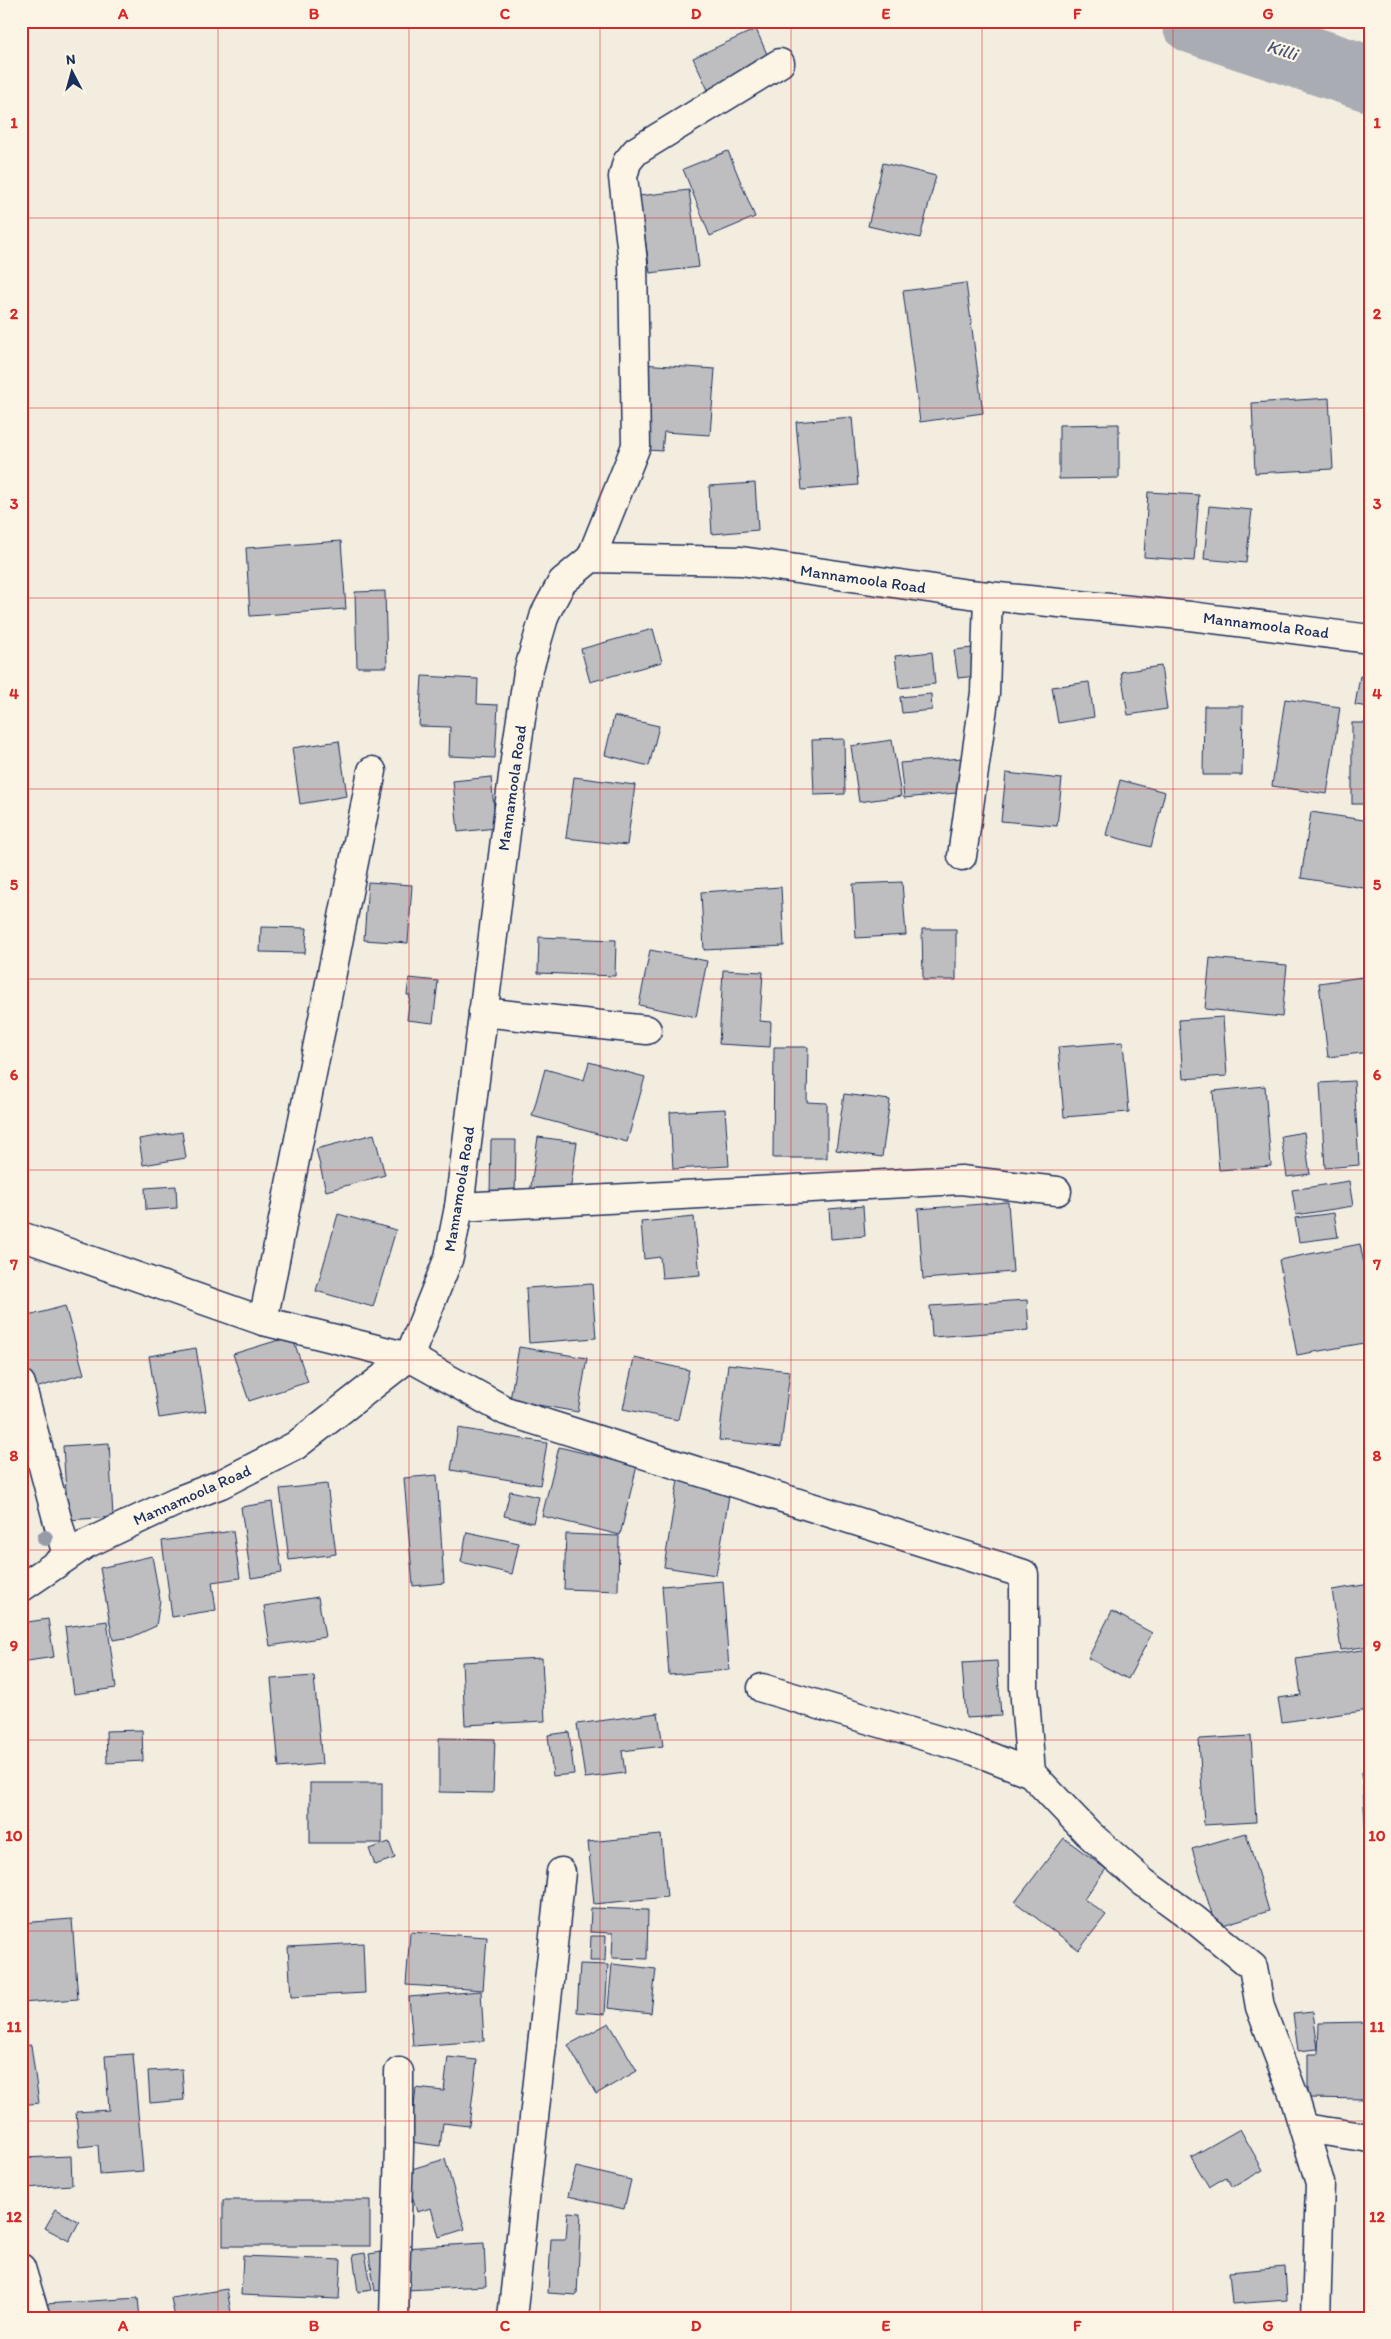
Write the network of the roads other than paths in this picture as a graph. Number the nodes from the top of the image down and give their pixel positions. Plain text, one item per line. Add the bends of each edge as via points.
1 (780, 63) dead end
2 (591, 558) junction
3 (988, 596) junction
4 (1370, 639) edge
5 (372, 771) dead end
6 (962, 856) dead end
7 (483, 1012) junction
8 (647, 1030) dead end
9 (1057, 1191) dead end
10 (459, 1207) junction
11 (21, 1236) edge
12 (263, 1321) junction
13 (409, 1357) junction
14 (21, 1384) edge
15 (67, 1556) junction
16 (21, 1588) edge
17 (762, 1688) dead end
18 (1031, 1773) junction
19 (561, 1872) dead end
20 (399, 2072) dead end
21 (1304, 2128) junction
22 (1370, 2138) edge
23 (21, 2268) edge
24 (36, 2318) edge
25 (394, 2318) edge
26 (512, 2318) edge
27 (1316, 2318) edge

1 - 2 street via 636,151 627,162 623,177 632,262 636,446
2 - 3 street, Mannamoola Road via 741,561
2 - 7 street, Mannamoola Road via 562,582 545,614 528,672
3 - 4 street, Mannamoola Road via 1190,616
3 - 6 street via 985,693
5 - 12 street
7 - 8 street
7 - 10 street, Mannamoola Road
9 - 10 street via 961,1180
10 - 13 street, Mannamoola Road via 449,1257
11 - 12 street
12 - 13 street
13 - 15 street, Mannamoola Road via 295,1446 221,1484 86,1544
13 - 18 street via 506,1411 1024,1574 1024,1687
14 - 15 street
15 - 16 street, Mannamoola Road
17 - 18 street via 975,1751
18 - 21 street via 1088,1832 1143,1882 1253,1967 1260,2007
19 - 26 street
20 - 25 street
21 - 22 street
21 - 27 street via 1320,2183
23 - 24 street

